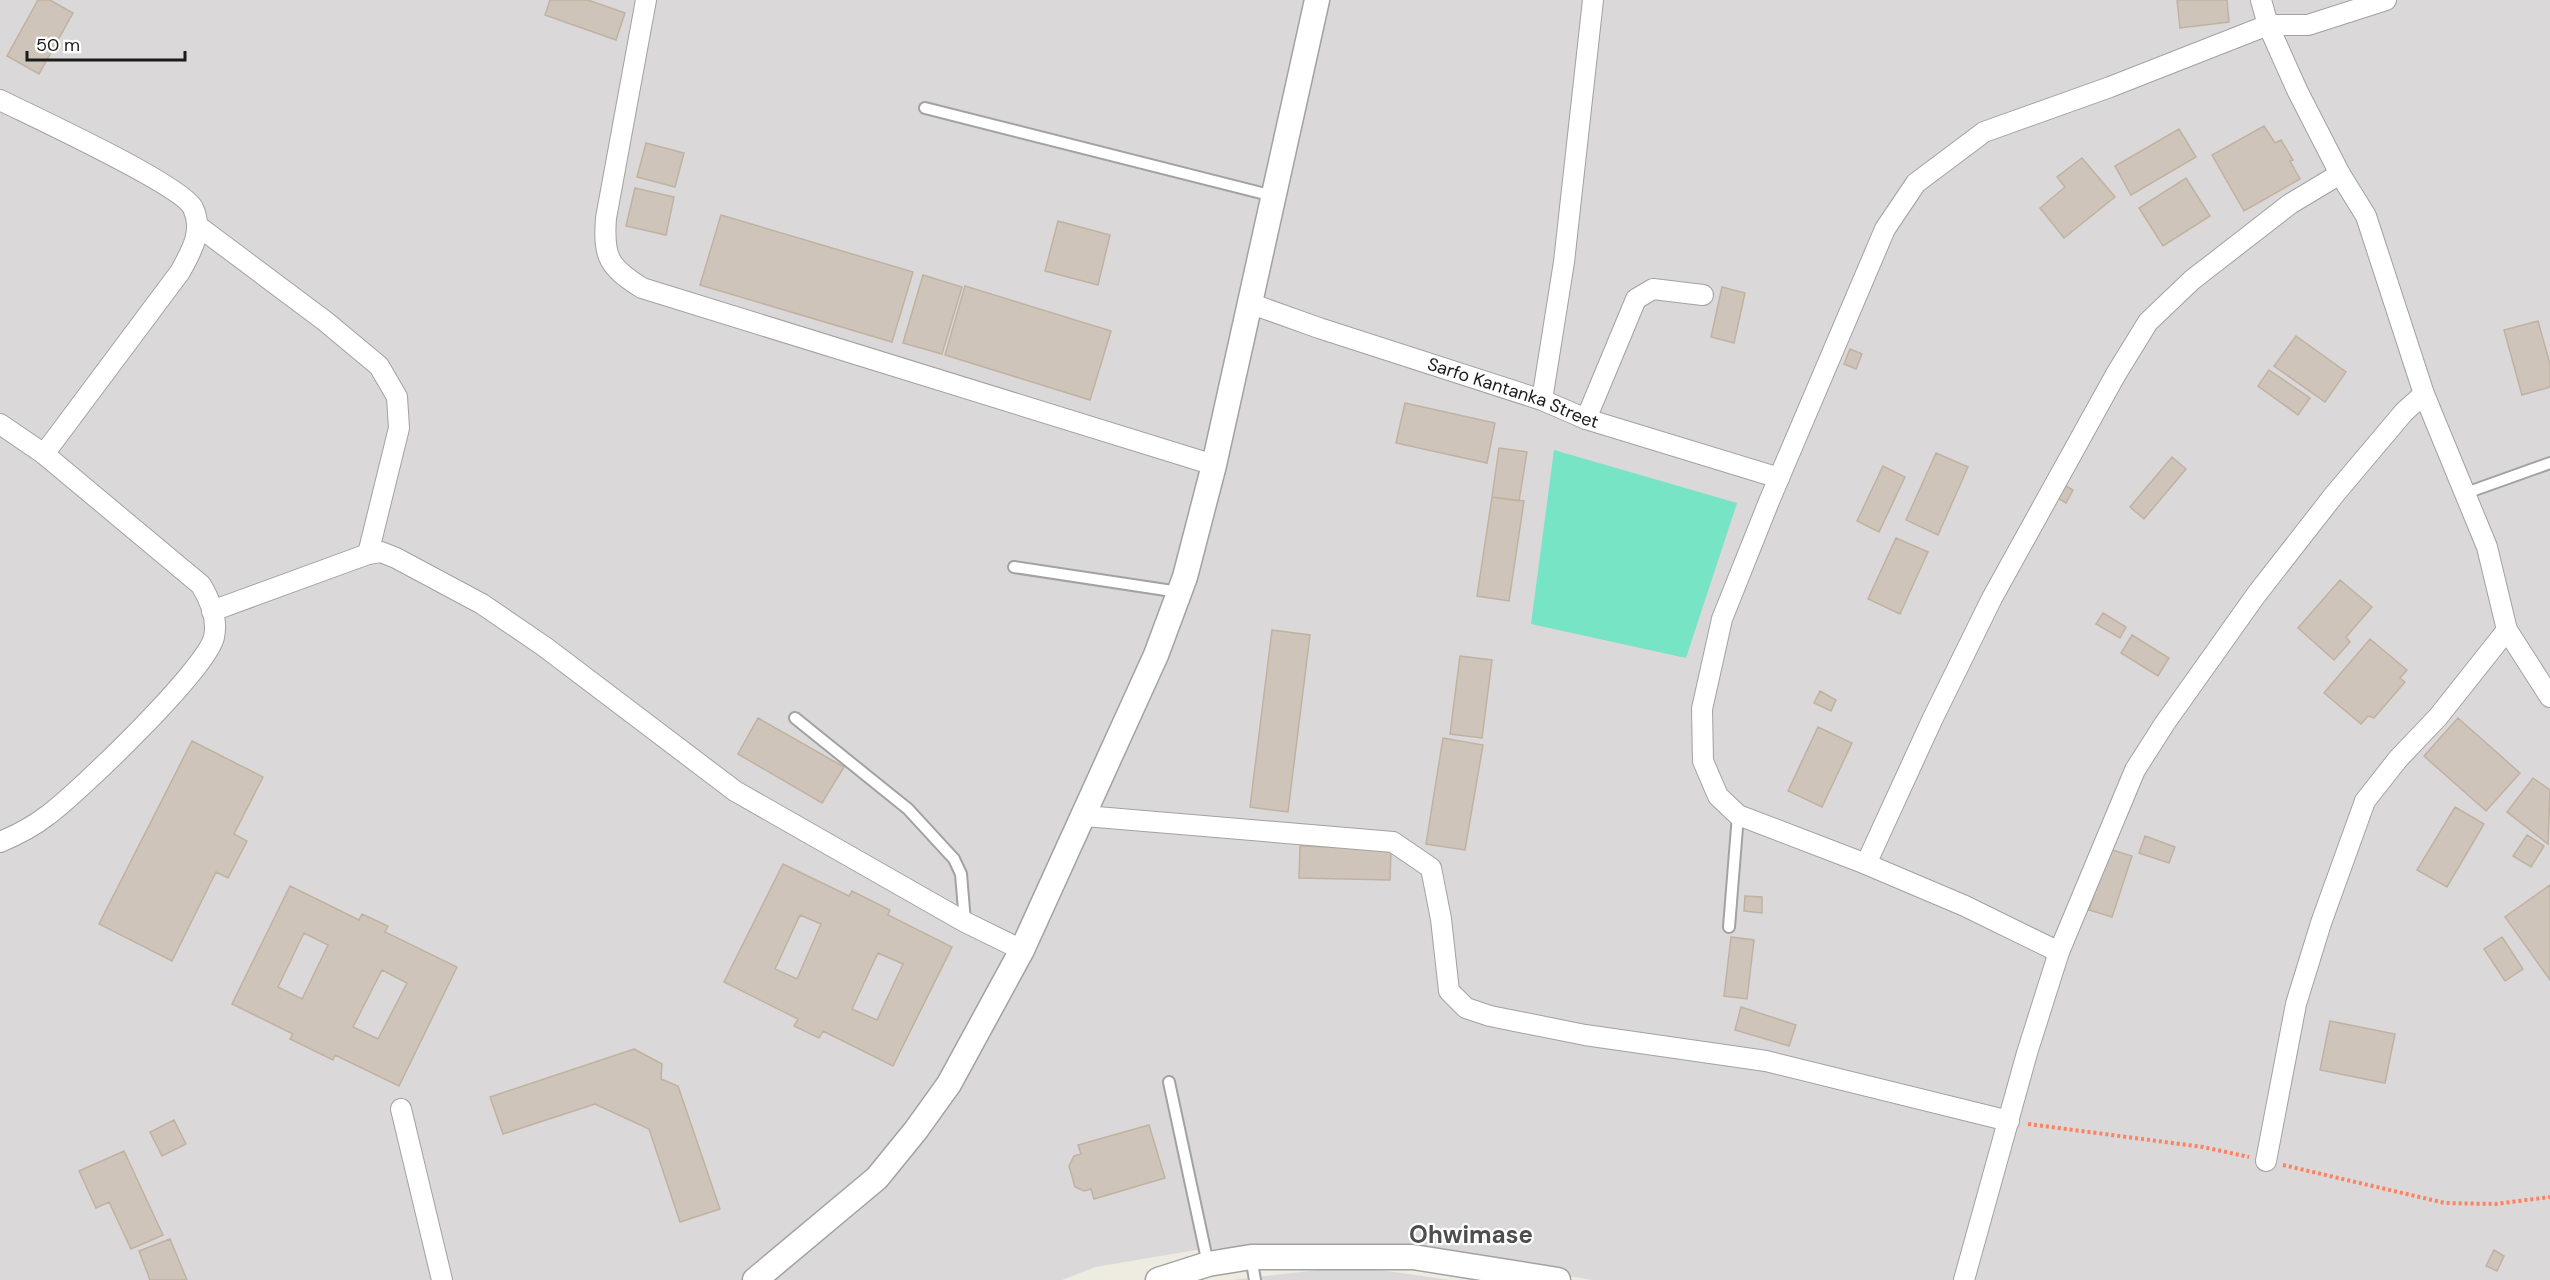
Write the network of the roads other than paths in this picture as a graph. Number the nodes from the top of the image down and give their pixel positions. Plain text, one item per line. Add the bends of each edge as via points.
1 (646, 0) edge
2 (1317, 0) edge
3 (1593, 0) edge
4 (2261, 0) edge
5 (2386, 0) edge
6 (2268, 25) junction
7 (0, 100) edge
8 (925, 108) dead end
9 (2340, 174) junction
10 (1274, 196) junction
11 (198, 226) junction
12 (1703, 295) dead end
13 (1249, 303) junction
14 (2424, 394) junction
15 (1542, 400) junction
16 (1586, 419) junction
17 (0, 424) edge
18 (44, 454) junction
19 (2550, 463) edge
20 (1214, 465) junction
21 (1779, 478) junction
22 (2466, 492) junction
23 (368, 554) junction
24 (1014, 567) dead end
25 (1179, 592) junction
26 (212, 610) junction
27 (2507, 630) junction
28 (2550, 697) edge
29 (795, 718) dead end
30 (1738, 815) junction
31 (1085, 816) junction
32 (0, 842) edge
33 (1866, 864) junction
34 (964, 922) junction
35 (1729, 927) dead end
36 (1022, 950) junction
37 (2059, 952) junction
38 (1169, 1082) dead end
39 (401, 1109) dead end
40 (2009, 1121) junction
41 (2266, 1161) dead end
42 (1208, 1264) junction
43 (1253, 1269) edge
44 (442, 1280) edge
45 (755, 1280) edge
46 (1158, 1280) edge
47 (1558, 1280) edge
48 (1964, 1280) edge

1 - 20 street via 606,218 604,241 609,262 620,273 642,288
2 - 10 street
3 - 15 street via 1564,262
4 - 6 street
5 - 6 street via 2307,25
6 - 9 street
6 - 21 street via 1984,132 1916,183 1885,229
7 - 11 street via 167,185 192,206
8 - 10 lane
9 - 14 street via 2366,216
9 - 33 street via 2289,204 2192,280 2148,322 1992,598
10 - 13 street
11 - 18 street via 195,245 180,272
11 - 23 street via 379,366 397,397 399,429
12 - 16 street via 1653,289 1636,299
13 - 15 street, Sarfo Kantanka Street
13 - 20 street
14 - 22 street
14 - 37 street via 2334,495 2256,595 2165,723 2135,770
15 - 16 street, Sarfo Kantanka Street
16 - 21 street, Sarfo Kantanka Street
17 - 18 street
18 - 26 street via 201,585
19 - 22 lane
20 - 25 street
21 - 30 street via 1722,619 1702,709 1703,761 1718,796
22 - 27 street via 2487,547
23 - 26 street
23 - 34 street via 381,552 396,558 482,604 735,791
24 - 25 lane
25 - 31 street via 1156,655
26 - 32 street via 214,637 205,657 134,736 49,815
27 - 28 street
27 - 41 street via 2366,801 2321,922 2296,1004
29 - 34 lane via 908,809 954,860 961,874
30 - 33 street
30 - 35 lane
31 - 36 street
31 - 40 street via 1393,842 1431,868 1449,991 1466,1008 1585,1035 1766,1061
33 - 37 street
34 - 36 street
36 - 45 street via 949,1084 890,1162 877,1178
37 - 40 street
38 - 42 lane
39 - 44 street
40 - 48 street
42 - 43 street
42 - 46 street
43 - 47 street via 1413,1257

